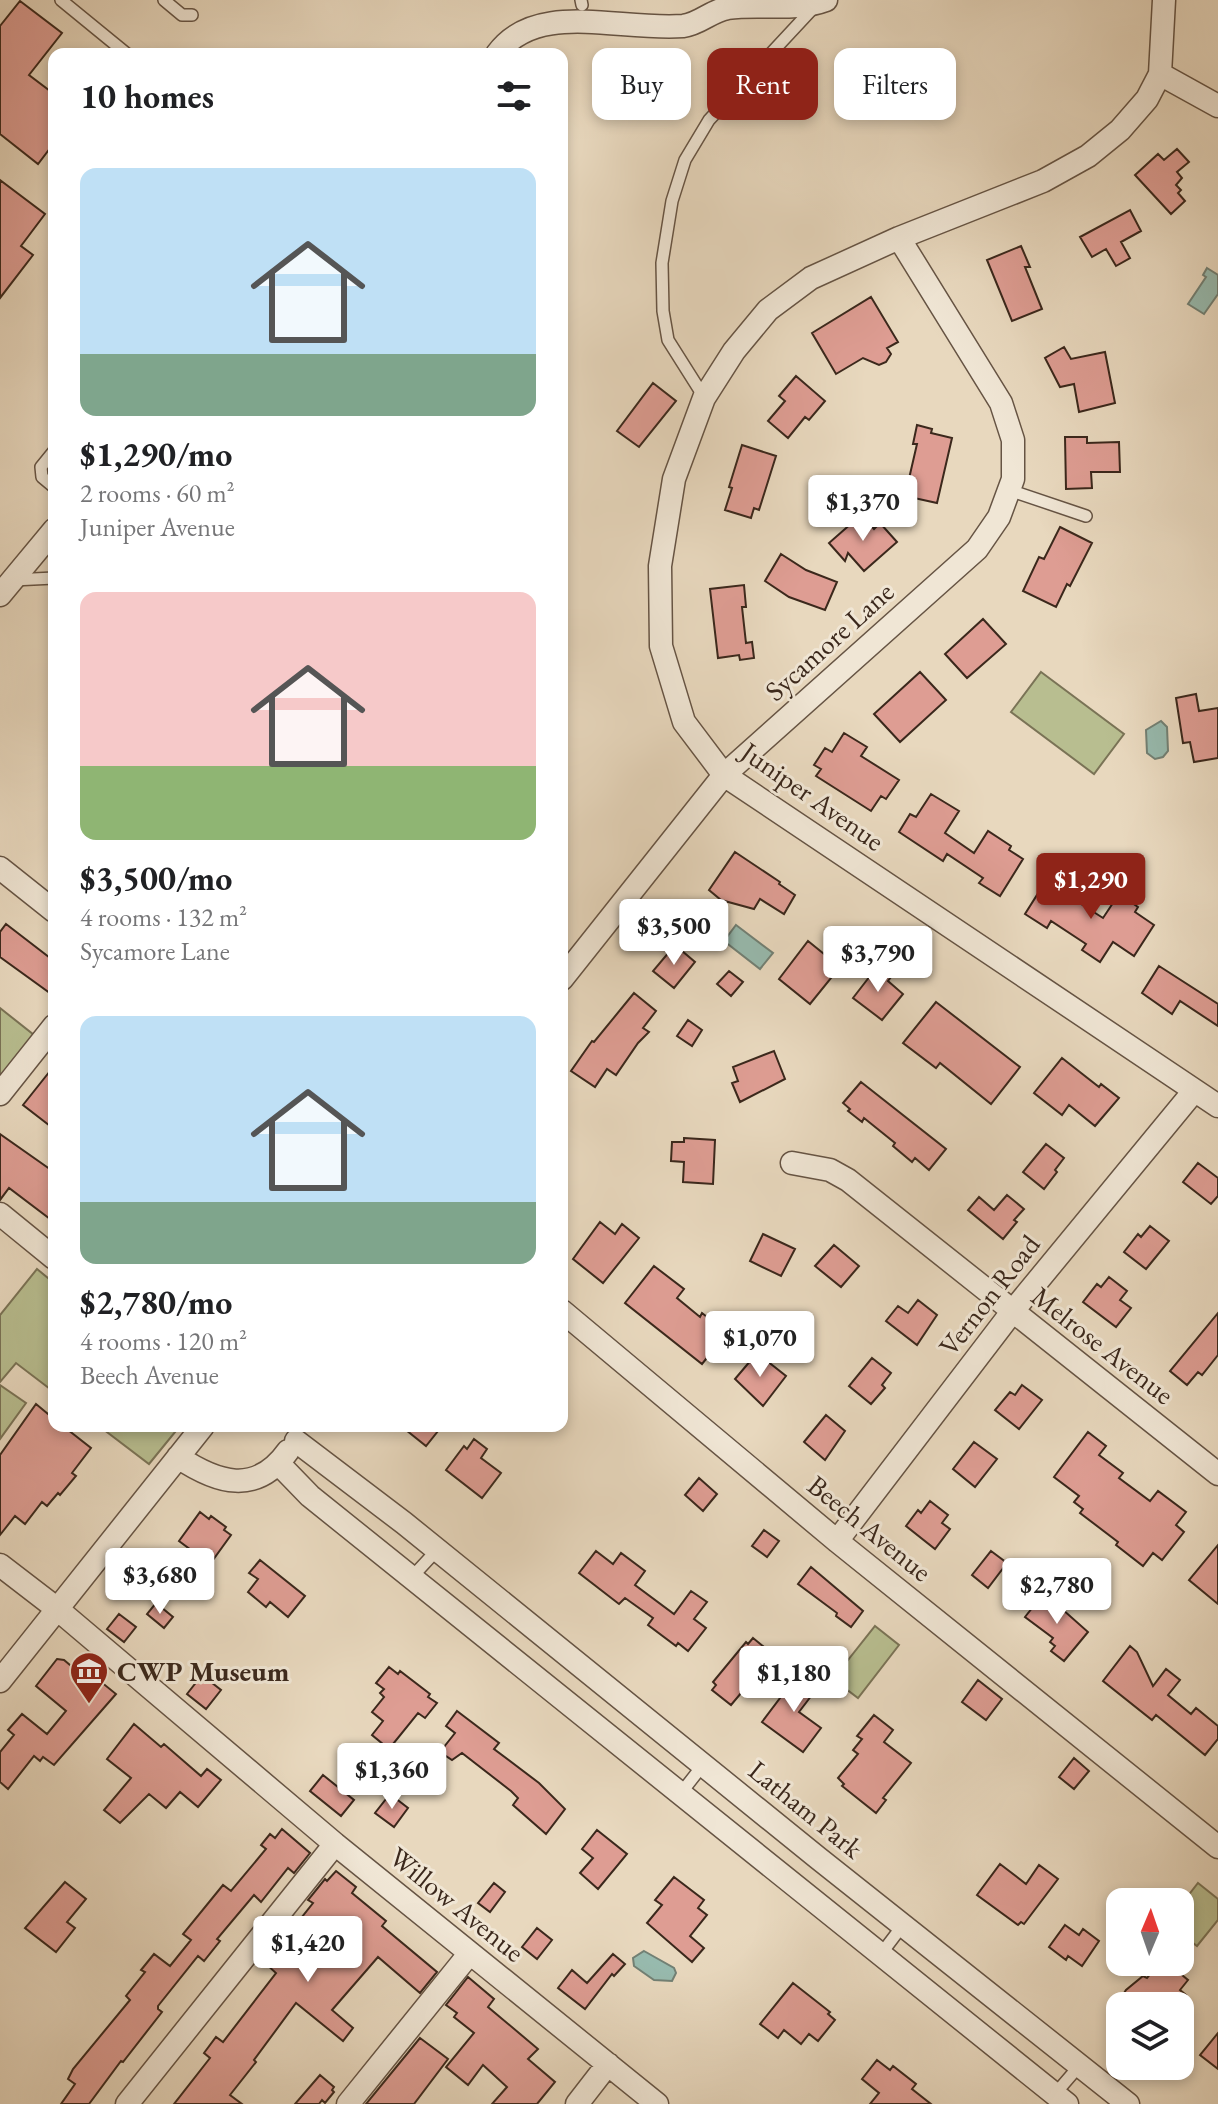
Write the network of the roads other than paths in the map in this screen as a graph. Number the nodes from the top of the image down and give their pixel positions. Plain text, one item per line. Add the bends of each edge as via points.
1 (61, 0) edge
2 (164, 0) edge
3 (1164, 0) edge
4 (822, 2) edge
5 (581, 3) edge
6 (706, 9) edge
7 (192, 15) dead end
8 (120, 48) edge
9 (500, 48) edge
10 (1160, 74) junction
11 (1218, 106) edge
12 (899, 238) junction
13 (704, 398) junction
14 (48, 458) edge
15 (48, 482) edge
16 (1009, 490) junction
17 (1086, 516) dead end
18 (48, 537) edge
19 (48, 579) edge
20 (6, 588) edge
21 (724, 775) junction
22 (0, 868) edge
23 (48, 906) edge
24 (568, 971) edge
25 (48, 1034) edge
26 (1194, 1091) junction
27 (0, 1094) edge
28 (1218, 1106) edge
29 (792, 1163) dead end
30 (0, 1214) edge
31 (48, 1253) edge
32 (1012, 1312) junction
33 (568, 1316) edge
34 (198, 1432) edge
35 (297, 1434) edge
36 (178, 1457) junction
37 (279, 1464) junction
38 (1215, 1465) edge
39 (837, 1541) junction
40 (437, 1550) junction
41 (0, 1565) edge
42 (412, 1577) junction
43 (56, 1608) junction
44 (0, 1681) edge
45 (703, 1765) junction
46 (681, 1793) junction
47 (335, 1844) junction
48 (1218, 1847) edge
49 (903, 1925) junction
50 (470, 1953) junction
51 (881, 1954) junction
52 (608, 2064) junction
53 (1080, 2065) junction
54 (1061, 2099) edge
55 (127, 2104) edge
56 (348, 2104) edge
57 (577, 2104) edge
58 (657, 2104) edge
59 (1128, 2104) edge

1 - 8 lane
2 - 7 lane via 182,15
3 - 10 street, Juniper Avenue
4 - 6 street
4 - 13 lane via 709,120 685,160 672,201 662,263 663,311 668,340
5 - 6 street via 682,26
5 - 9 street via 524,13
10 - 11 street
10 - 12 street, Juniper Avenue via 1134,116 1088,156 1029,187
12 - 13 street, Juniper Avenue via 811,278 768,310
12 - 16 street, Sycamore Lane via 1001,403 1013,440
13 - 21 street, Juniper Avenue via 674,479 660,566 661,646 684,722
14 - 15 lane via 41,467
16 - 17 lane
16 - 21 street, Sycamore Lane via 999,517 977,549
18 - 20 street
19 - 20 lane
21 - 24 street, Sycamore Lane
21 - 26 street, Juniper Avenue
22 - 23 street
25 - 27 street
26 - 28 street, Juniper Avenue
26 - 32 street, Vernon Road
29 - 32 street, Melrose Avenue via 830,1170 848,1180
30 - 31 street
32 - 38 street, Melrose Avenue
32 - 39 street, Vernon Road
33 - 39 street, Beech Avenue
34 - 36 street
35 - 37 street, Latham Park
35 - 40 street, Latham Park
36 - 37 street, Latham Park via 227,1482 255,1478
36 - 43 street
37 - 42 street via 310,1496
39 - 48 street, Beech Avenue
40 - 42 lane
40 - 45 street, Latham Park
41 - 43 street, Willow Avenue
42 - 46 street
43 - 44 street
43 - 47 street, Willow Avenue
45 - 46 lane
45 - 49 street, Latham Park
46 - 51 street
47 - 50 street, Willow Avenue
47 - 55 street
49 - 51 lane
49 - 53 street, Latham Park
50 - 52 street, Willow Avenue
50 - 56 street
51 - 54 street
52 - 57 street
52 - 58 street, Willow Avenue
53 - 54 lane
53 - 59 street, Latham Park

